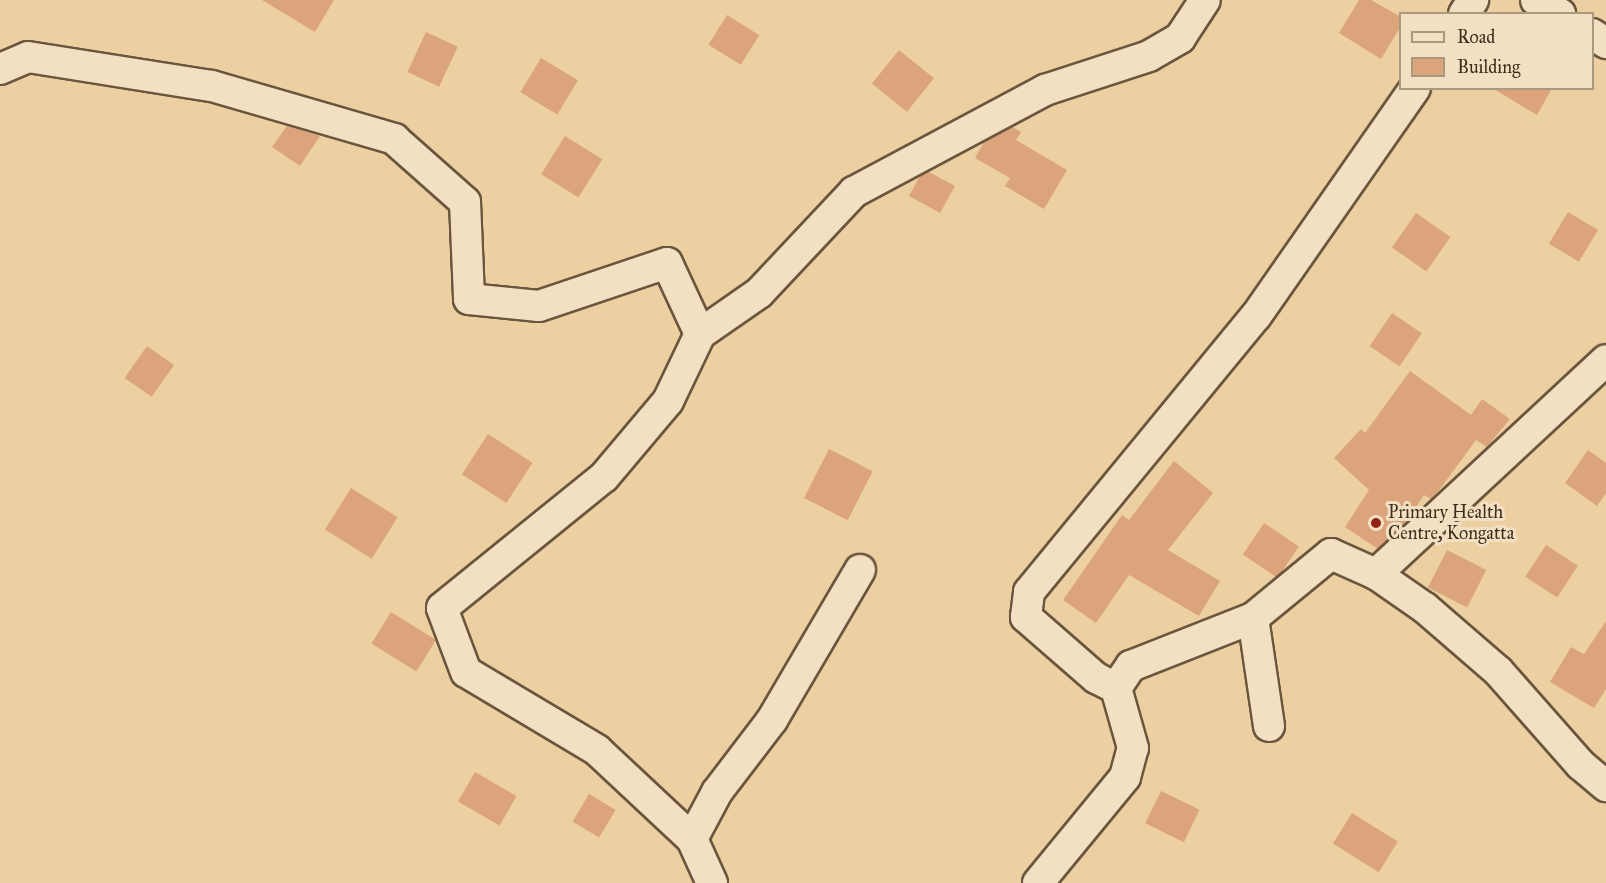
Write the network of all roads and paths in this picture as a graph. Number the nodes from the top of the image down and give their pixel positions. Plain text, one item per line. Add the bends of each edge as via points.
1 (1205, 0) edge
2 (1536, 0) edge
3 (1557, 12) edge
4 (0, 69) edge
5 (1414, 90) edge
6 (700, 334) junction
7 (1606, 360) edge
8 (861, 570) dead end
9 (1376, 574) junction
10 (1253, 618) junction
11 (1116, 688) junction
12 (1269, 726) dead end
13 (1606, 786) edge
14 (692, 839) junction
15 (712, 883) edge
16 (1038, 883) edge

1 - 6 street via 1180,38 1149,56 1045,90 854,192 759,293
2 - 3 street
4 - 6 street via 28,57 212,86 394,139 465,202 469,300 539,306 667,263
5 - 11 street via 1256,316 1029,592 1026,617 1096,678
6 - 14 street via 668,401 604,477 442,608 466,672 597,750
7 - 9 street
8 - 14 street via 778,711 717,792
9 - 10 street via 1331,554
9 - 13 street via 1498,671 1581,765
10 - 11 street via 1131,666
10 - 12 street
11 - 16 street via 1133,748 1125,777
14 - 15 street

